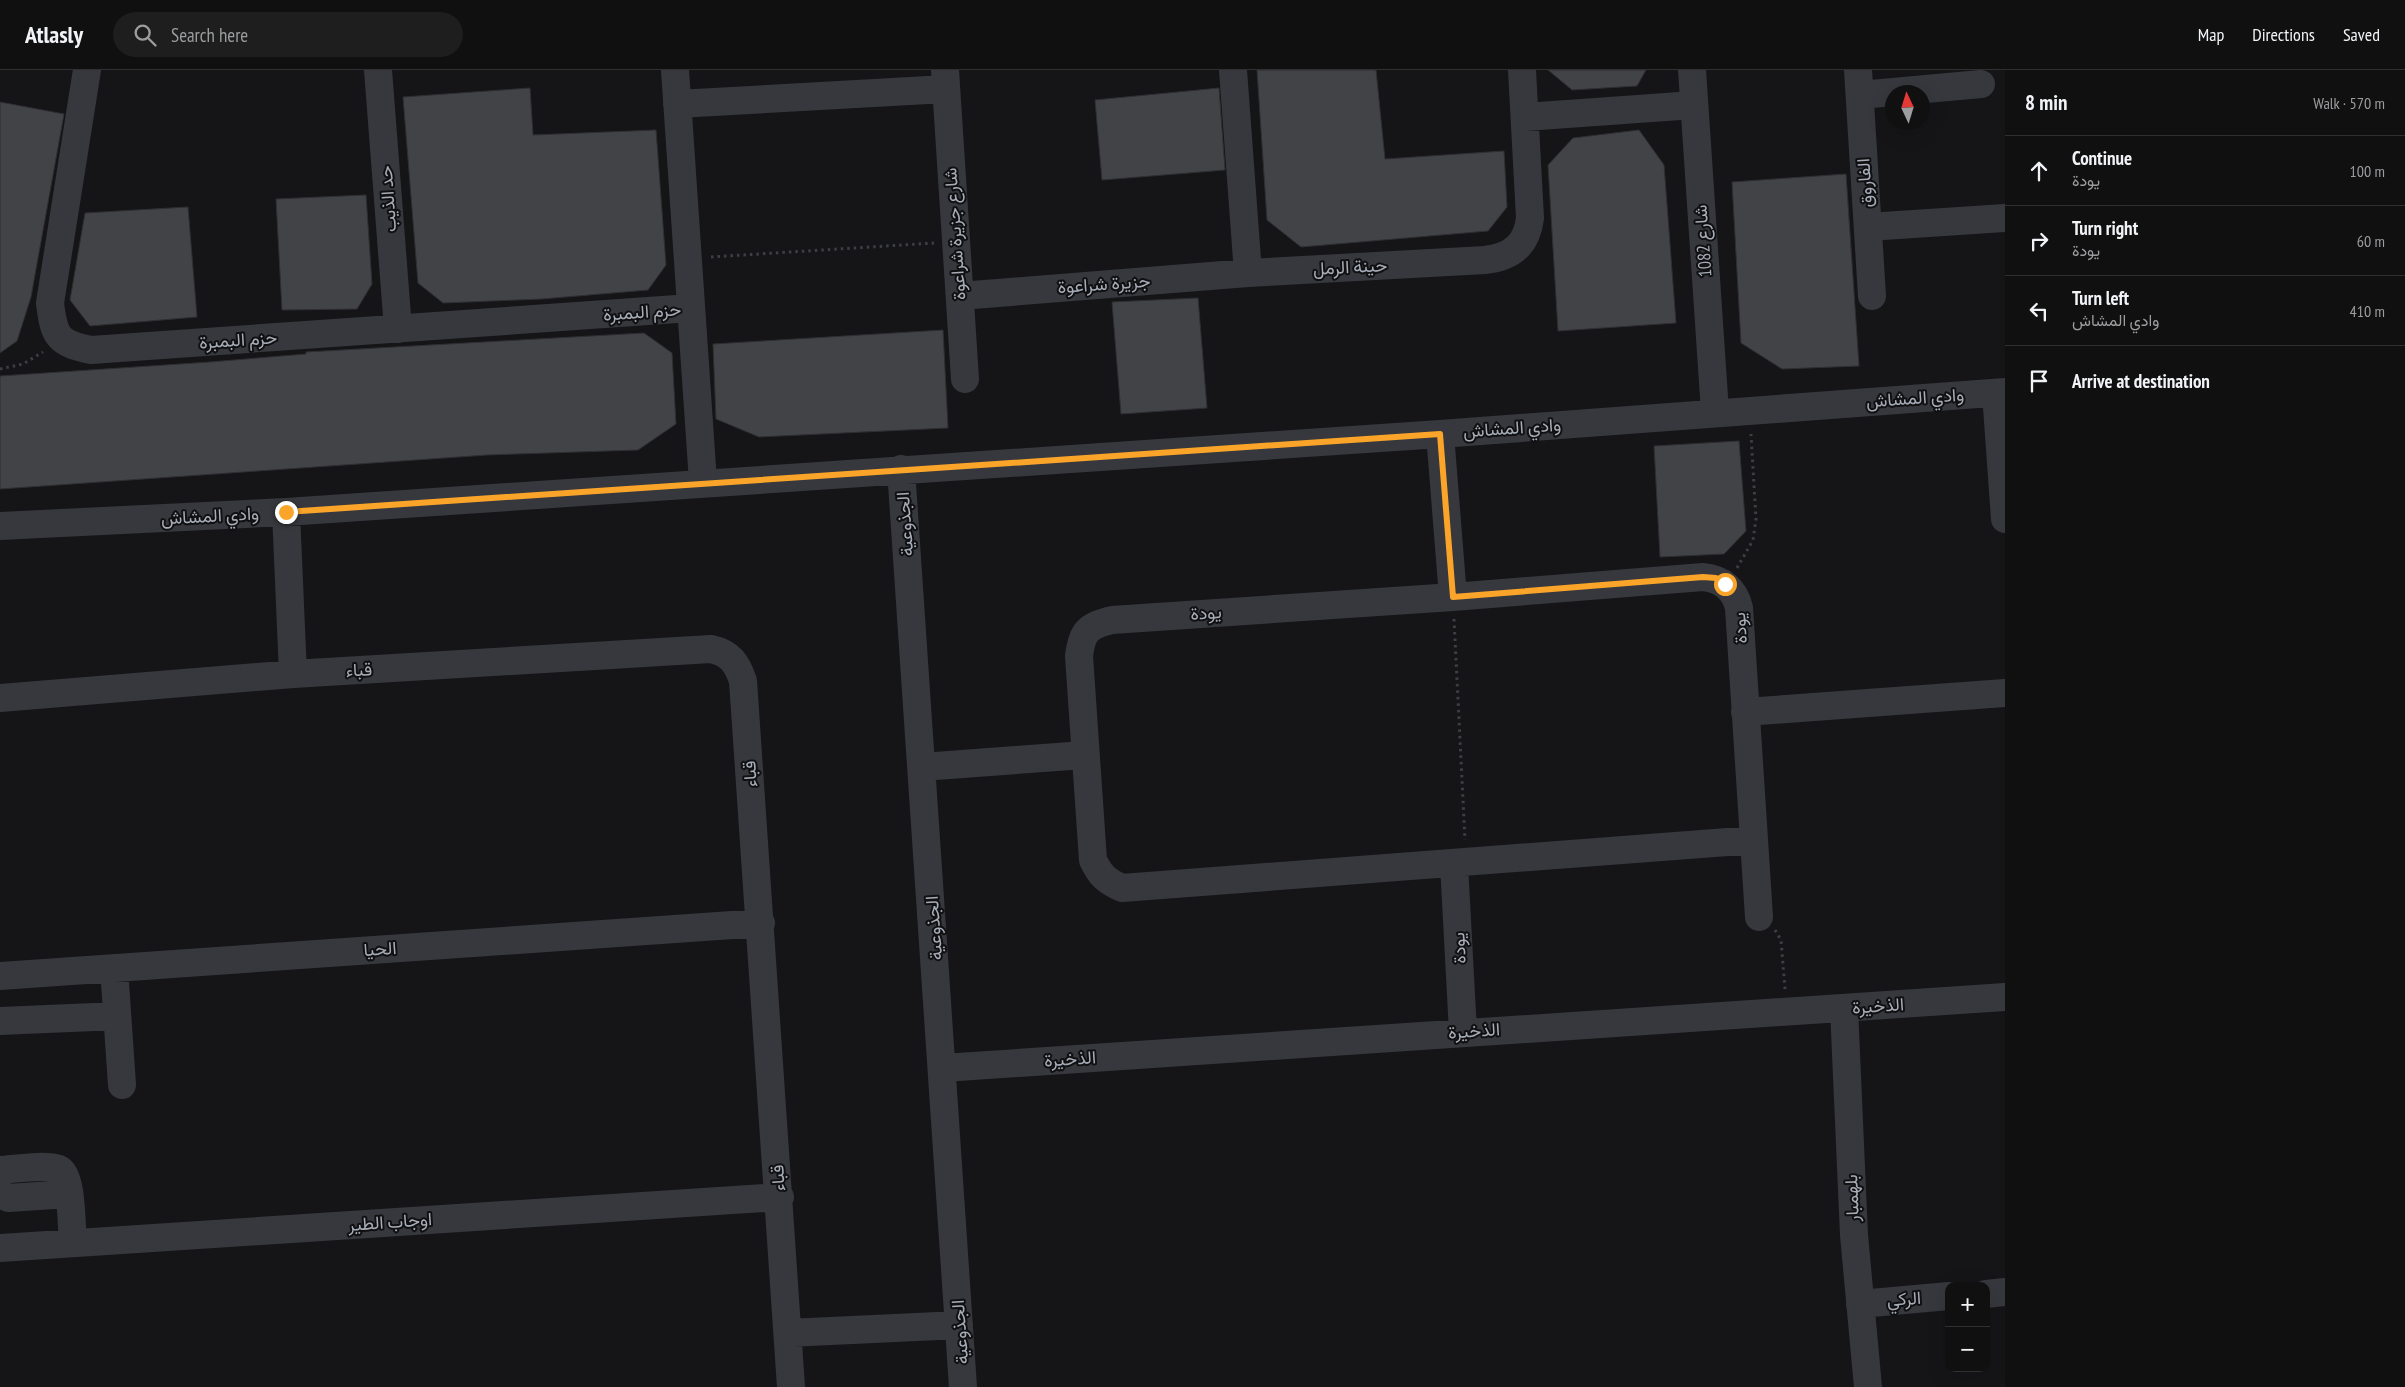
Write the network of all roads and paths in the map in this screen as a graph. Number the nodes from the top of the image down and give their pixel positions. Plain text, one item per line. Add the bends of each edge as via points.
1 (87, 70) edge
2 (378, 70) edge
3 (674, 70) edge
4 (1232, 70) edge
5 (1522, 70) edge
6 (1692, 70) edge
7 (945, 79) edge
8 (1859, 83) edge
9 (1982, 84) dead end
10 (677, 104) junction
11 (1694, 105) junction
12 (1525, 117) junction
13 (2005, 218) edge
14 (1868, 227) junction
15 (955, 242) junction
16 (688, 259) junction
17 (1248, 273) junction
18 (960, 296) junction
19 (1872, 296) dead end
20 (691, 308) junction
21 (398, 329) junction
22 (59, 337) junction
23 (0, 369) edge
24 (966, 379) dead end
25 (2000, 392) edge
26 (1749, 410) junction
27 (1715, 412) junction
28 (1440, 434) junction
29 (902, 469) junction
30 (703, 482) junction
31 (286, 512) junction
32 (2005, 519) edge
33 (0, 526) edge
34 (1725, 584) junction
35 (1453, 597) junction
36 (293, 674) junction
37 (2005, 693) edge
38 (0, 698) edge
39 (1745, 712) junction
40 (1084, 755) junction
41 (922, 767) junction
42 (1754, 840) junction
43 (1460, 863) junction
44 (1759, 918) joint
45 (761, 922) junction
46 (114, 968) junction
47 (0, 976) edge
48 (2005, 997) edge
49 (1844, 1008) junction
50 (1787, 1012) junction
51 (117, 1016) junction
52 (0, 1021) edge
53 (1463, 1032) junction
54 (943, 1068) junction
55 (122, 1085) dead end
56 (0, 1170) edge
57 (0, 1193) edge
58 (69, 1194) junction
59 (780, 1197) junction
60 (73, 1243) junction
61 (0, 1248) edge
62 (2005, 1292) edge
63 (1990, 1294) edge
64 (1945, 1296) edge
65 (1860, 1304) junction
66 (959, 1325) junction
67 (788, 1333) junction
68 (791, 1387) edge
69 (964, 1387) edge
70 (1868, 1387) edge

1 - 22 street via 50,303 52,327
2 - 21 street, حد الذيب
3 - 10 street, حزم البمبرة
4 - 17 street
5 - 12 street, حينة الرمل
6 - 11 street, شارع 1082
7 - 10 street, شارع جزيرة شراعوة
7 - 15 street, شارع جزيرة شراعوة
8 - 9 street
8 - 14 street, الفاروق
10 - 16 street, حزم البمبرة
11 - 12 street
11 - 27 street, شارع 1082
12 - 17 street, حينة الرمل via 1530,218 1524,239 1509,254 1485,260
13 - 14 street
14 - 19 street, الفاروق
15 - 16 path
15 - 18 street, شارع جزيرة شراعوة
16 - 20 street, حزم البمبرة
17 - 18 street, جزيرة شراعوة
18 - 24 street, شارع جزيرة شراعوة
20 - 21 street, حزم البمبرة
20 - 30 street, حزم البمبرة
21 - 22 street, حزم البمبرة via 91,350 72,346
22 - 23 path via 24,364
25 - 26 street, وادي المشاش
25 - 32 street
26 - 27 street, وادي المشاش
26 - 34 path via 1756,519 1754,540
27 - 28 street, وادي المشاش
28 - 29 street, وادي المشاش
28 - 35 street
29 - 30 street, وادي المشاش
29 - 41 street, الجذوعية
30 - 31 street, وادي المشاش
31 - 33 street, وادي المشاش
31 - 36 street
34 - 35 street, يودة via 1716,578 1703,577
34 - 39 street, يودة via 1737,599 1739,608
35 - 40 street, يودة via 1098,623 1081,640 1079,656
35 - 43 path
36 - 38 street, قباء
36 - 45 street, قباء via 711,649 722,651 738,664 743,681
37 - 39 street
39 - 42 street, يودة
40 - 41 street
40 - 43 street, يودة via 1093,860 1107,881 1122,888
41 - 54 street, الجذوعية
42 - 43 street, يودة
42 - 44 street, يودة
43 - 53 street, يودة
44 - 50 path via 1779,935
45 - 46 street, الحيا
45 - 59 street, قباء
46 - 47 street, الحيا
46 - 51 street
48 - 49 street, الذخيرة
49 - 50 street, الذخيرة
49 - 65 street, بلهمبار
50 - 53 street, الذخيرة
51 - 52 street
51 - 55 street
53 - 54 street, الذخيرة
54 - 66 street, الجذوعية
56 - 58 street via 60,1169 67,1178
57 - 58 street via 8,1198
58 - 60 street
59 - 60 street, اوجاب الطير
59 - 67 street, قباء
60 - 61 street, اوجاب الطير
62 - 63 street
64 - 65 street, الركي
65 - 70 street, بلهمبار
66 - 67 street
66 - 69 street, الجذوعية
67 - 68 street, قباء

